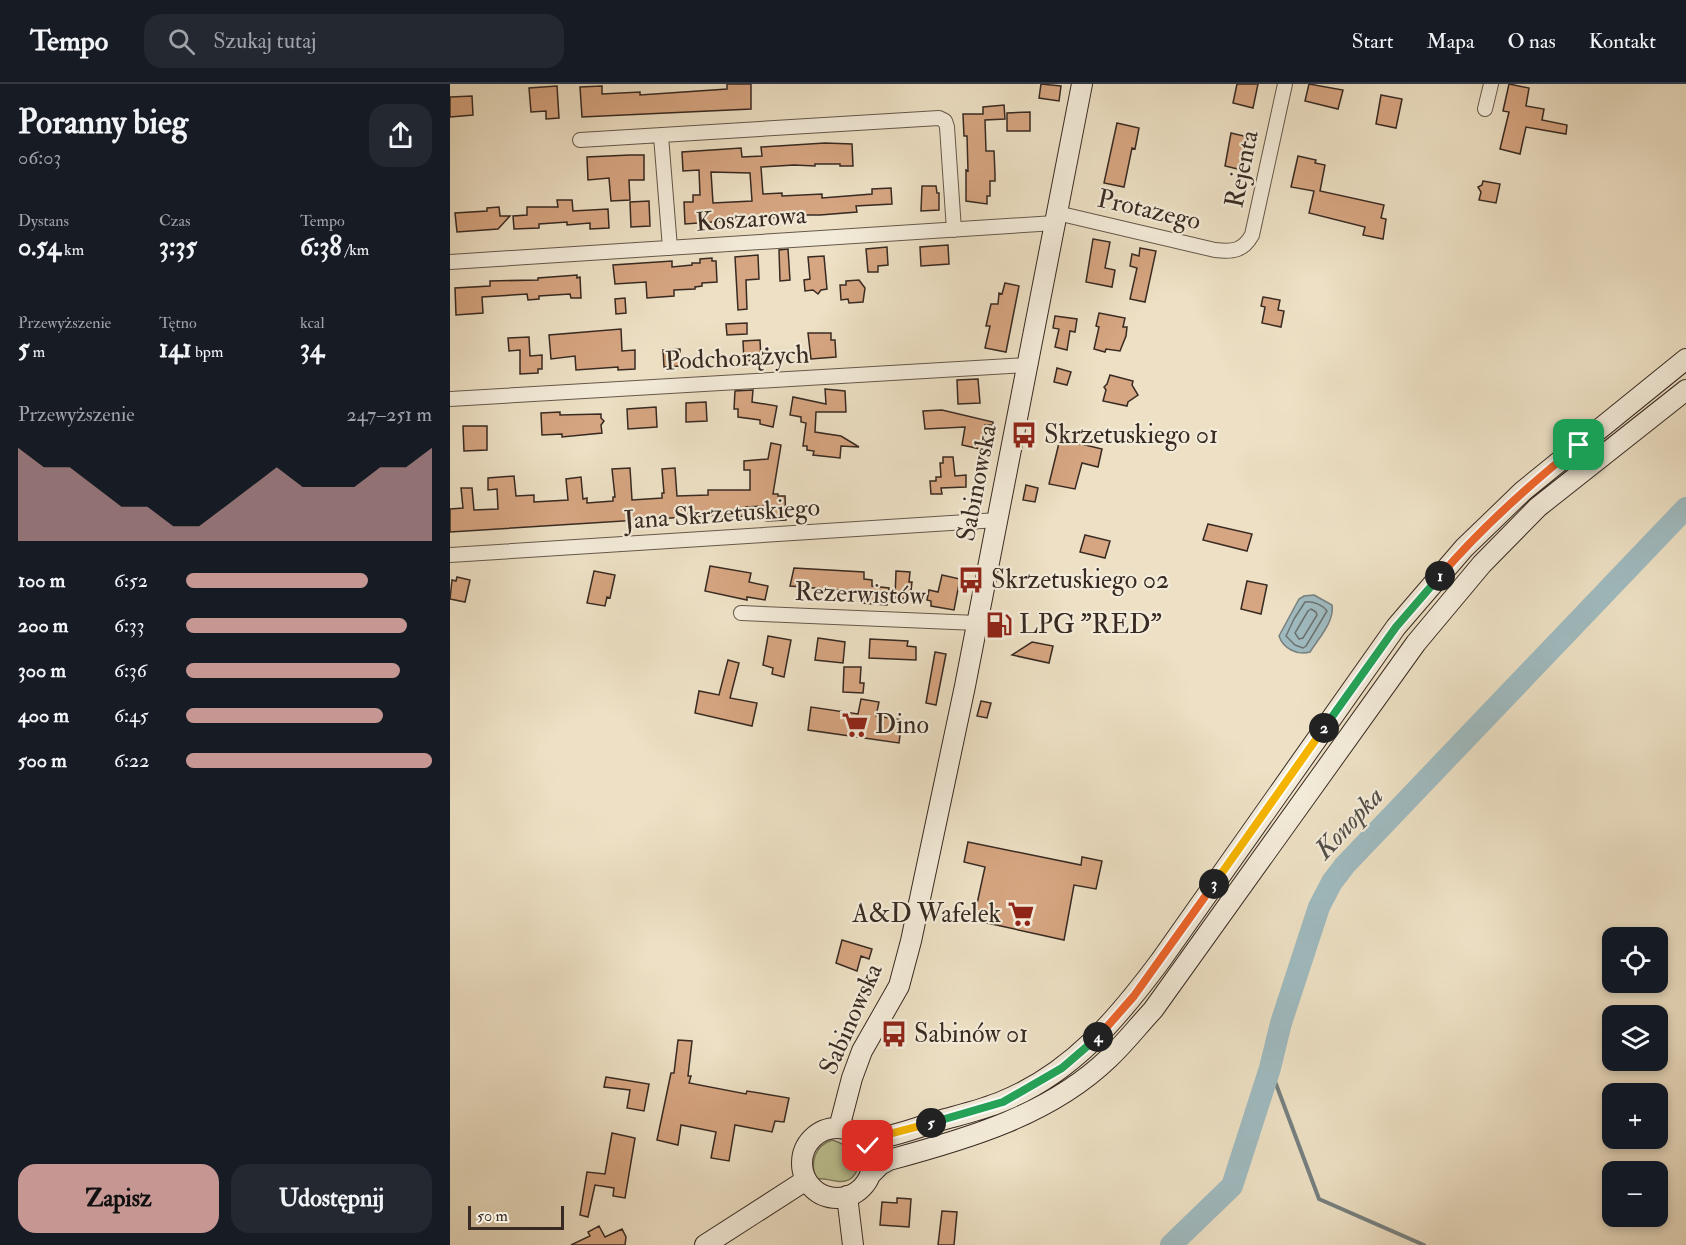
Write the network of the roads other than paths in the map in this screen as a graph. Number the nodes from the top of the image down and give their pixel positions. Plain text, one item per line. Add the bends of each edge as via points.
1 (1082, 84) edge
2 (1285, 84) edge
3 (1491, 84) edge
4 (1485, 109) dead end
5 (661, 136) junction
6 (580, 140) dead end
7 (1056, 218) junction
8 (954, 230) junction
9 (670, 248) junction
10 (1231, 252) joint
11 (450, 262) edge
12 (1686, 359) edge
13 (1028, 365) junction
14 (1686, 390) edge
15 (450, 399) edge
16 (998, 520) junction
17 (450, 555) edge
18 (741, 613) dead end
19 (977, 623) junction
20 (839, 1128) junction
21 (862, 1139) junction
22 (870, 1175) junction
23 (806, 1180) junction
24 (847, 1196) junction
25 (705, 1245) edge
26 (853, 1245) edge

1 - 7 main road, Sabinowska
2 - 10 street, Rejenta via 1252,235 1241,249
3 - 4 street
5 - 6 street
5 - 8 street via 939,118 947,127
5 - 9 street
7 - 8 street, Koszarowa
7 - 10 street, Protazego
7 - 13 main road, Sabinowska
8 - 9 street, Koszarowa
9 - 11 street, Koszarowa
12 - 21 main road via 1523,491 1464,548 1396,627 1134,996 1086,1049 1062,1068 1003,1102 914,1129
13 - 15 street, Podchorążych
13 - 16 main road, Sabinowska
14 - 22 main road via 1538,507 1482,564 1416,643 1153,1010 1109,1059 1042,1106 971,1136 884,1162
16 - 17 street, Jana Skrzetuskiego
16 - 19 main road, Sabinowska
18 - 19 street, Rezerwistów
19 - 20 main road, Sabinowska via 899,986 862,1051
20 - 21 main road
20 - 23 main road via 818,1133 804,1149 802,1170
21 - 22 main road via 871,1156
22 - 24 main road via 857,1192
23 - 24 main road via 824,1195
23 - 25 main road
24 - 26 main road

